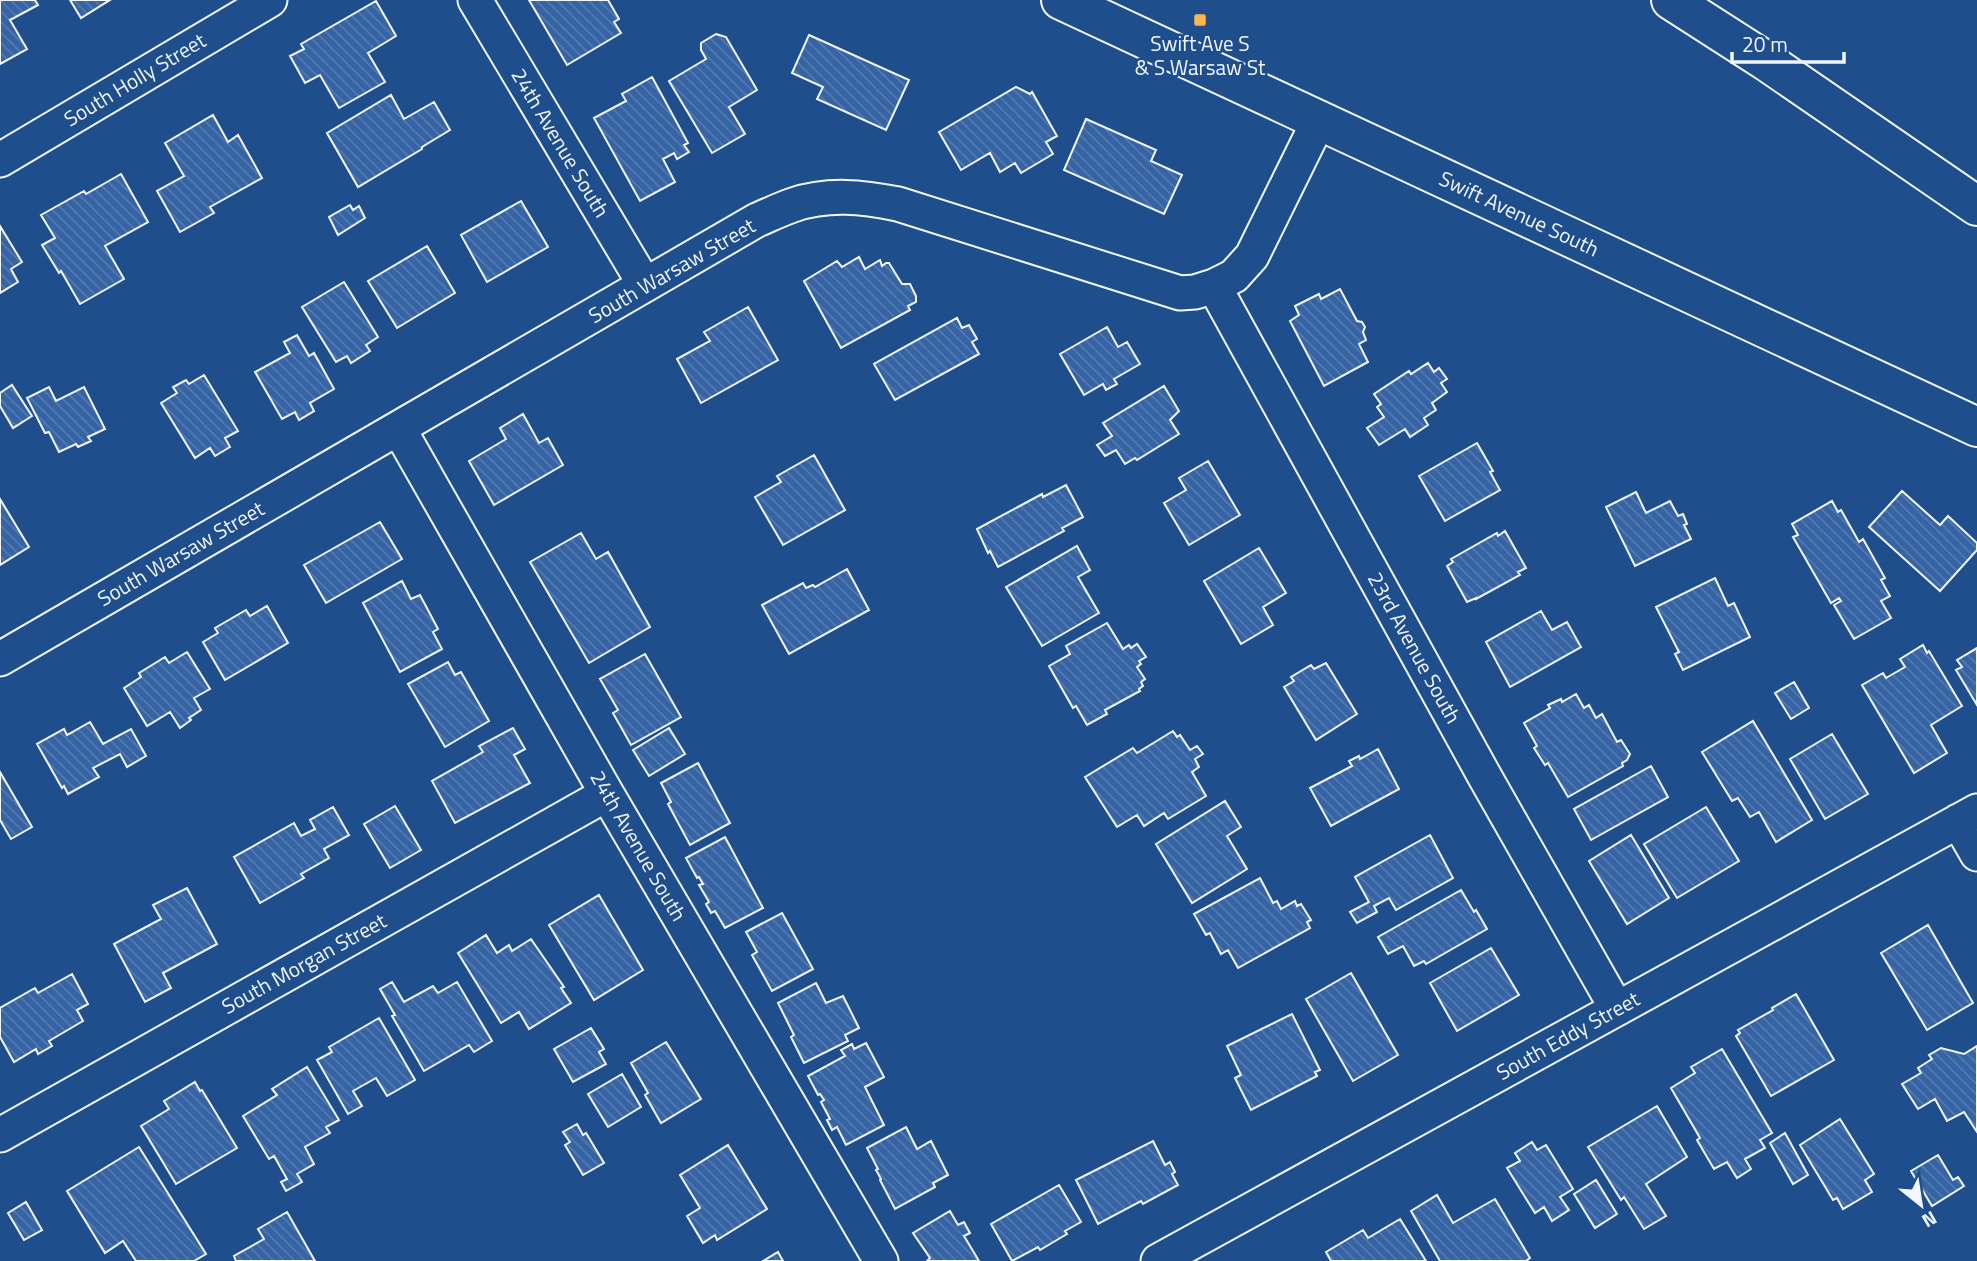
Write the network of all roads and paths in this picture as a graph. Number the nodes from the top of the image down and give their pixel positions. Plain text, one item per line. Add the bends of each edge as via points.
1 (270, 0) edge
2 (475, 0) edge
3 (1061, 0) edge
4 (1671, 0) edge
5 (1319, 120) junction
6 (0, 160) edge
7 (1977, 206) edge
8 (645, 285) junction
9 (1214, 286) junction
10 (1977, 428) edge
11 (399, 429) junction
12 (0, 659) edge
13 (607, 794) junction
14 (1968, 816) edge
15 (1977, 853) edge
16 (1618, 1009) junction
17 (0, 1135) edge
18 (881, 1261) edge
19 (1158, 1261) edge

1 - 6 street, South Holly Street
2 - 8 street, 24th Avenue South
3 - 5 main road, Swift Avenue South
4 - 7 main road
5 - 9 street, South Warsaw Street via 1252,256 1234,276
5 - 10 main road, Swift Avenue South
8 - 9 street, South Warsaw Street via 757,220 795,204 862,197 898,204 1180,292
8 - 11 street, South Warsaw Street
9 - 16 street, 23rd Avenue South
11 - 12 street, South Warsaw Street
11 - 13 street, 24th Avenue South
13 - 17 street, South Morgan Street
13 - 18 street, 24th Avenue South
14 - 15 street
14 - 16 street, South Eddy Street
16 - 19 street, South Eddy Street

